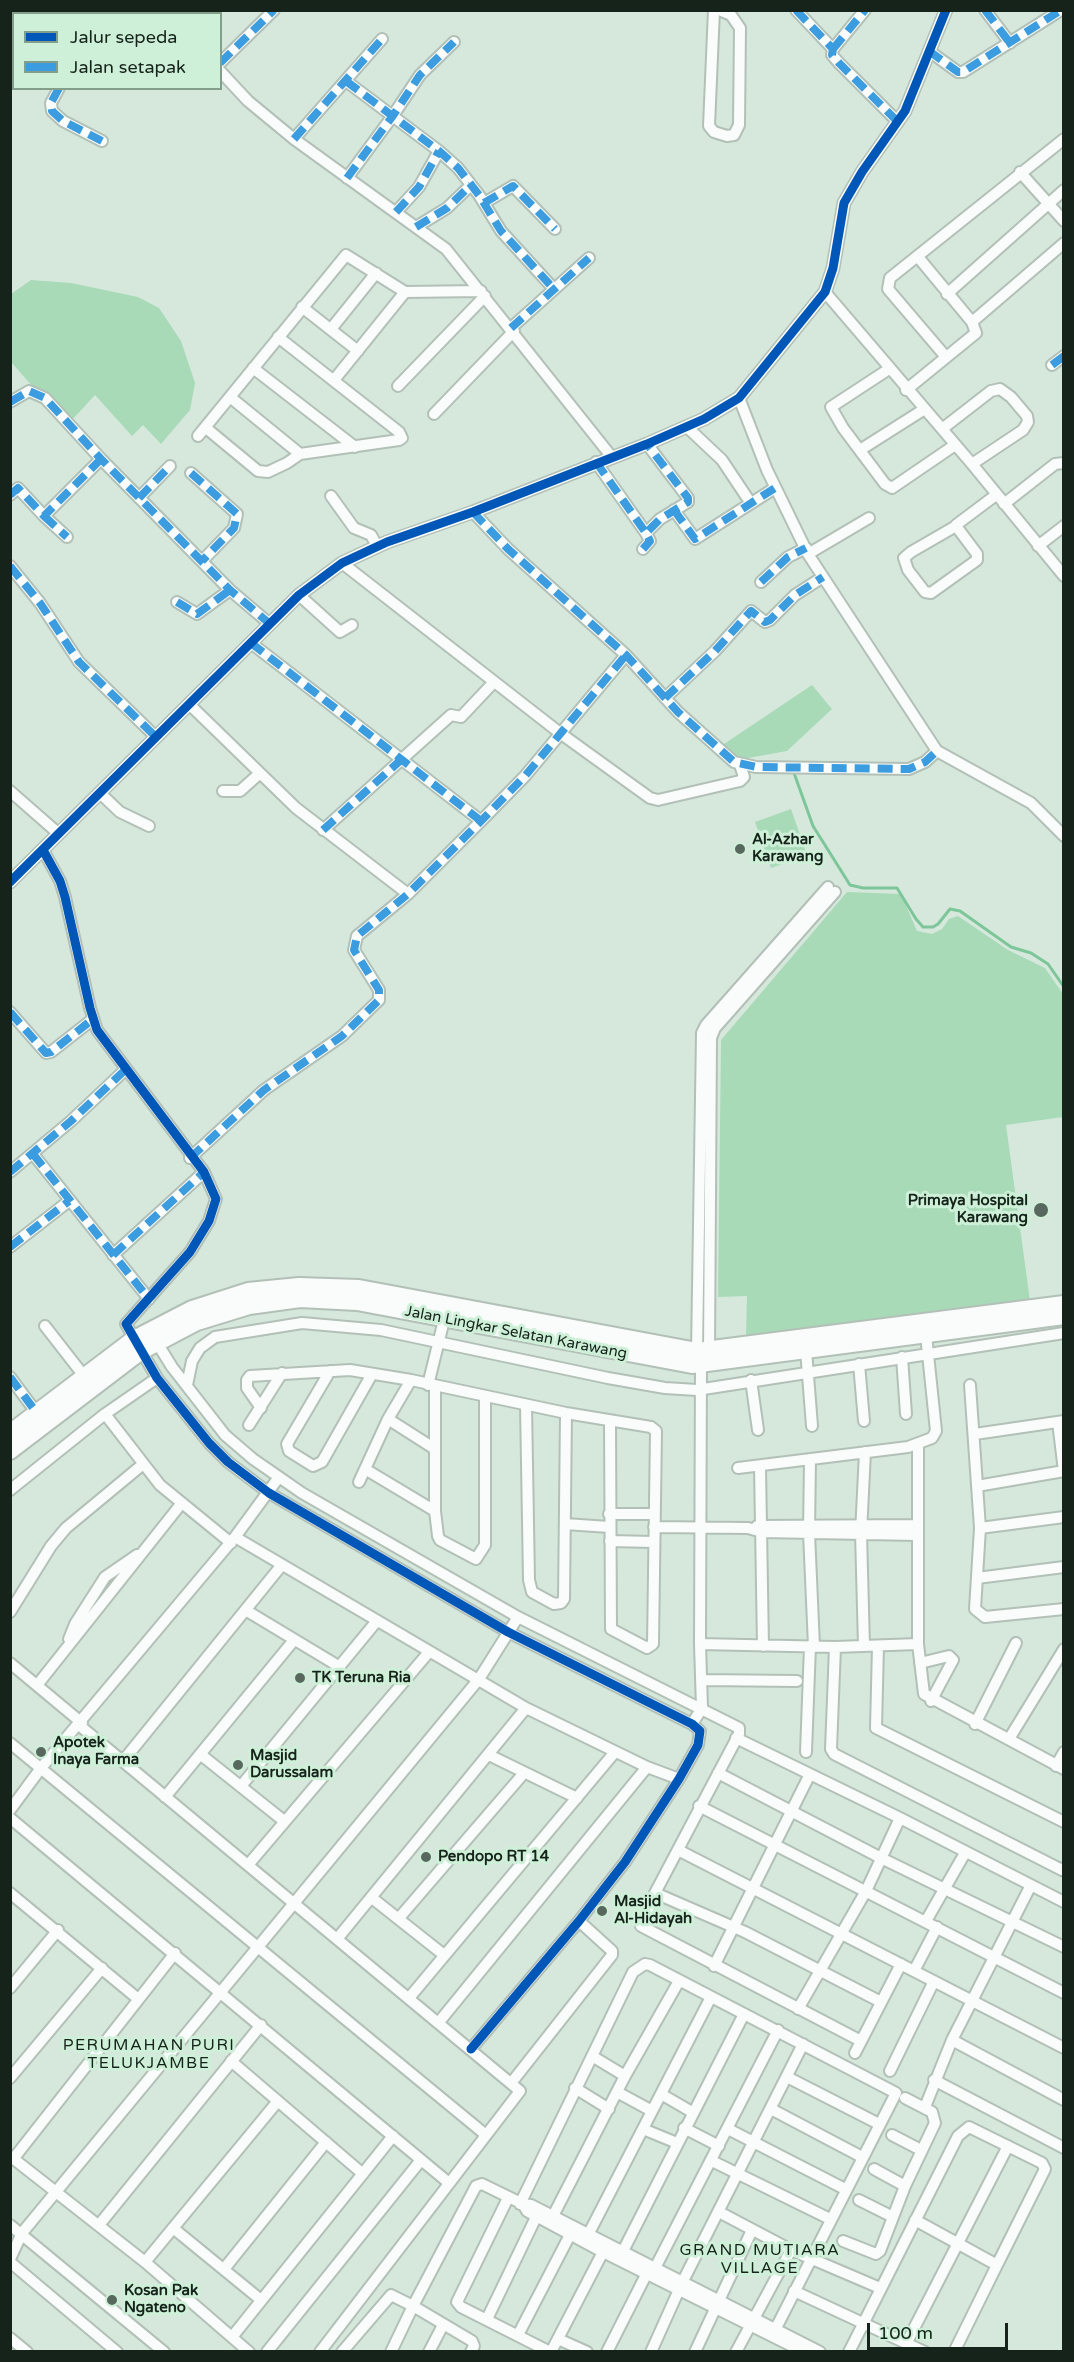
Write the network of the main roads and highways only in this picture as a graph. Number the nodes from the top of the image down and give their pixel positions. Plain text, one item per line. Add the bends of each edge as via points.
1 (1063, 1312) edge
2 (497, 1323) junction
3 (154, 1336) junction
4 (137, 1345) junction
5 (702, 1355) junction
6 (10, 1433) edge
7 (10, 1451) edge

1 - 5 main road, Jalan Lingkar Selatan Karawang
1 - 5 main road, Jalan Lingkar Selatan Karawang via 806,1350
2 - 3 main road, Jalan Lingkar Selatan Karawang via 444,1320 357,1302 300,1299 249,1305
2 - 3 main road, Jalan Lingkar Selatan Karawang via 359,1288 299,1286 248,1291 192,1309
2 - 5 main road, Jalan Lingkar Selatan Karawang
3 - 4 main road
4 - 6 main road via 84,1376
4 - 7 main road

